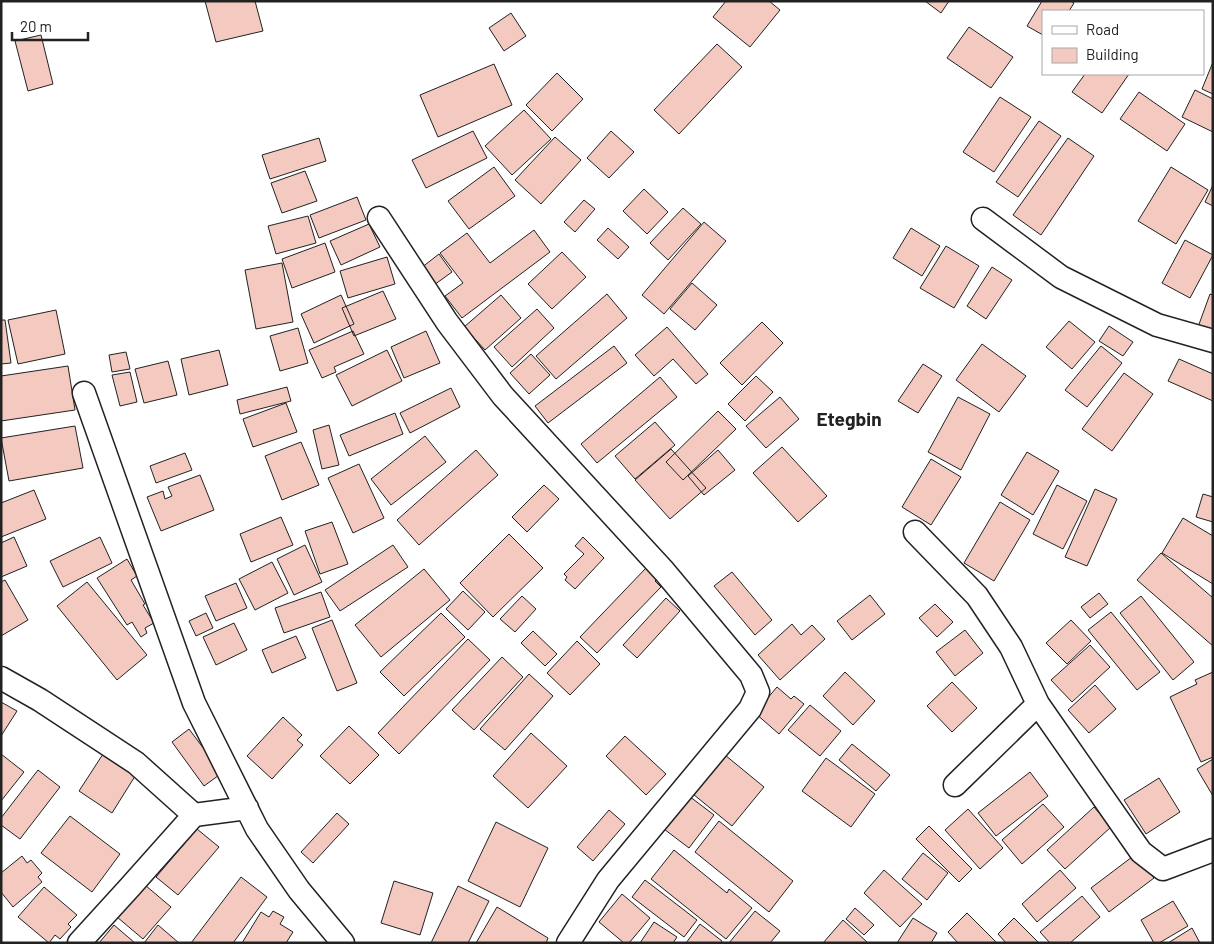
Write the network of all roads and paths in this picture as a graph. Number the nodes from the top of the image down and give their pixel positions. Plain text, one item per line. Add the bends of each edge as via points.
1 (379, 218) dead end
2 (982, 219) dead end
3 (1213, 341) edge
4 (84, 393) dead end
5 (915, 532) dead end
6 (1, 678) edge
7 (1038, 704) junction
8 (955, 785) dead end
9 (247, 808) junction
10 (194, 815) junction
11 (1213, 850) edge
12 (79, 943) edge
13 (343, 943) edge
14 (568, 943) edge

1 - 14 street via 447,322 503,396 664,571 751,675 758,692 750,709 608,880
2 - 3 street via 1061,277 1156,325
4 - 9 street via 194,703
5 - 7 street via 977,596 1011,647
6 - 10 street via 136,763
7 - 8 street
7 - 11 street via 1142,852 1163,869
9 - 10 street
9 - 13 street via 257,829 299,890
10 - 12 street

